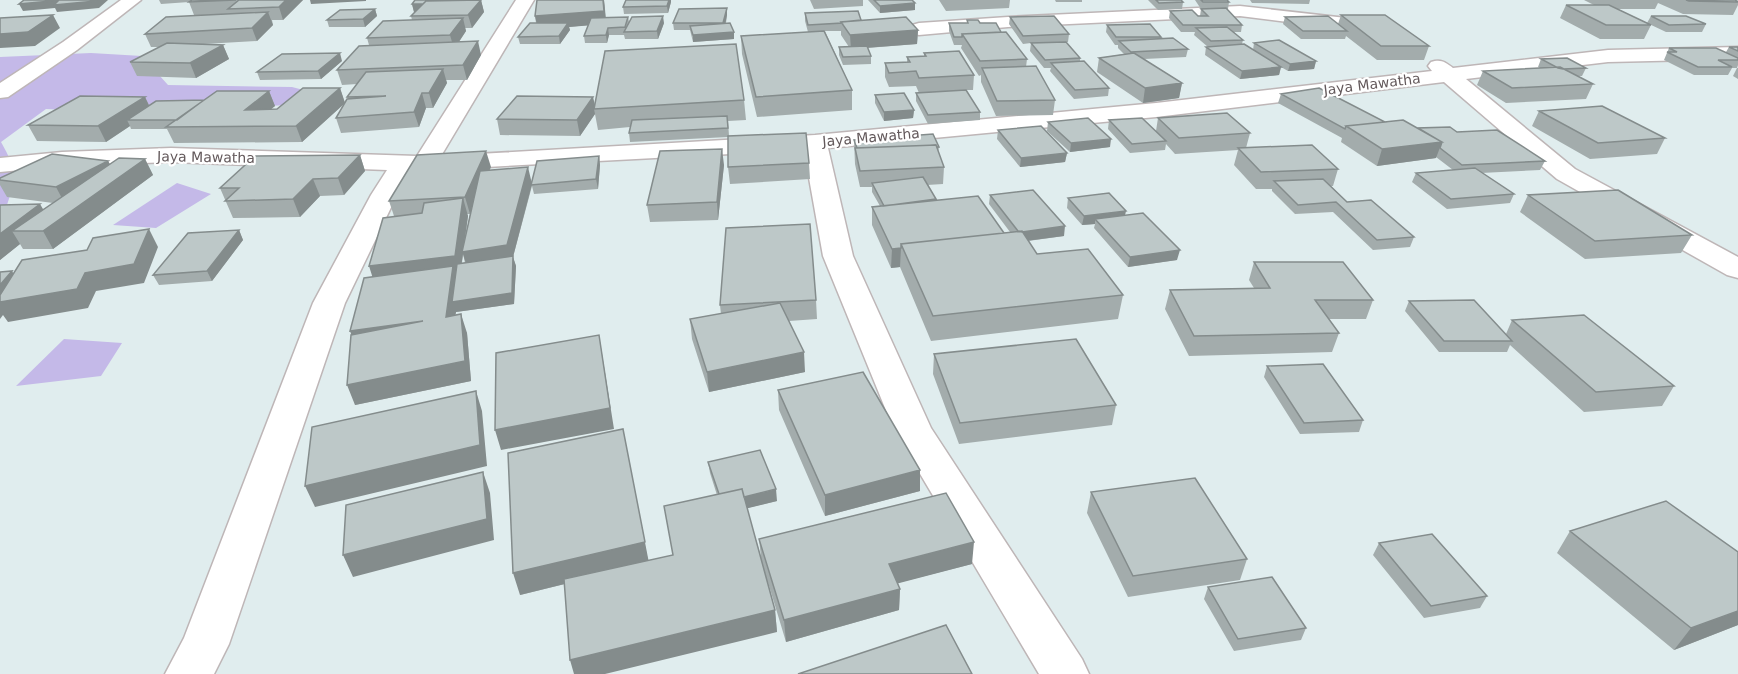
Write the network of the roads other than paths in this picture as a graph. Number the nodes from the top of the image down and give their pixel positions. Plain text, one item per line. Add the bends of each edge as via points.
1 (132, 0) edge
2 (525, 0) edge
3 (1236, 5) edge
4 (919, 29) edge
5 (1399, 30) edge
6 (1424, 53) edge
7 (1738, 53) edge
8 (1448, 75) junction
9 (0, 92) edge
10 (815, 142) junction
11 (414, 164) junction
12 (0, 165) edge
13 (1738, 269) edge
14 (189, 674) edge
15 (1065, 674) edge

1 - 9 street
2 - 11 street
3 - 4 street via 1212,14
3 - 5 street
6 - 8 street
7 - 8 street, Jaya Mawatha via 1608,56
8 - 10 street, Jaya Mawatha via 1156,110
8 - 13 street via 1566,174
10 - 11 street, Jaya Mawatha
10 - 15 street via 838,256 913,430
11 - 12 street, Jaya Mawatha via 171,155
11 - 14 street via 384,195 329,303 205,644

